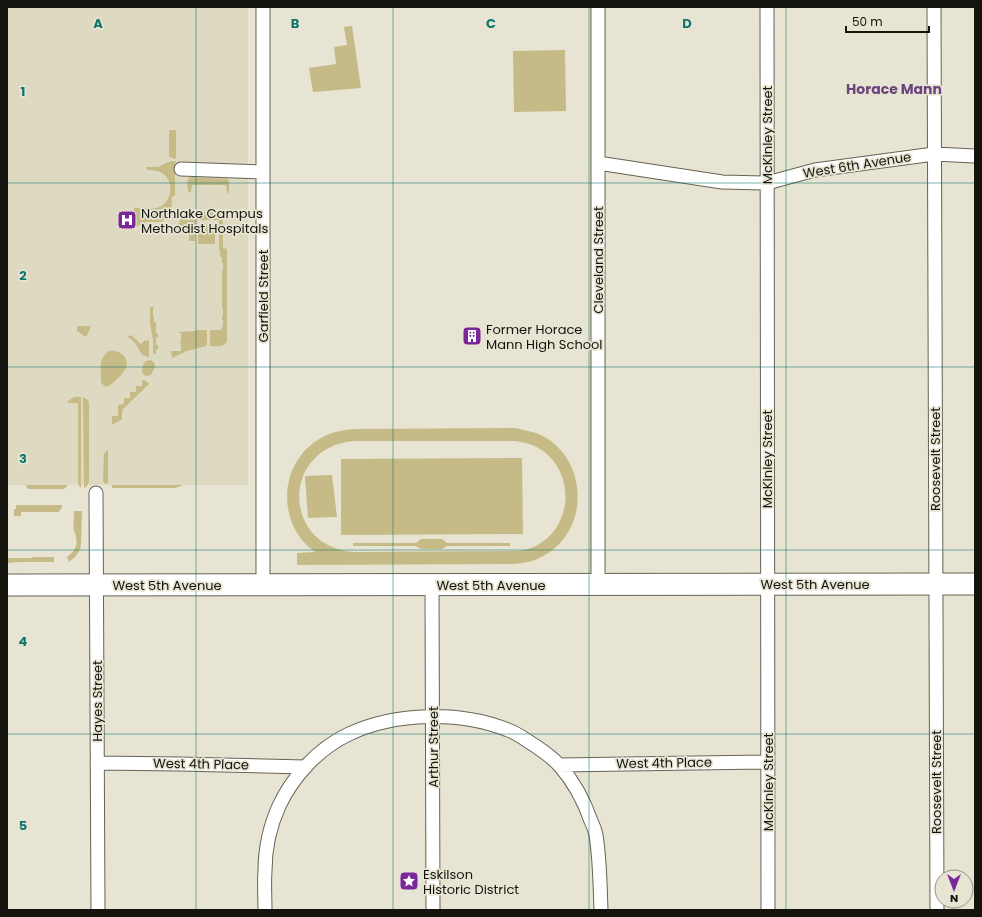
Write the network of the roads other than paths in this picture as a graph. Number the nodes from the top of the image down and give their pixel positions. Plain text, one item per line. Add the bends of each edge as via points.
1 (263, 7) edge
2 (598, 7) edge
3 (767, 7) edge
4 (934, 7) edge
5 (934, 154) junction
6 (975, 156) edge
7 (598, 163) junction
8 (181, 169) dead end
9 (263, 172) junction
10 (767, 183) junction
11 (96, 493) dead end
12 (598, 584) junction
13 (768, 584) junction
14 (935, 584) junction
15 (975, 584) edge
16 (7, 585) edge
17 (97, 585) junction
18 (263, 585) junction
19 (432, 585) junction
20 (433, 717) junction
21 (768, 762) junction
22 (97, 763) junction
23 (559, 765) junction
24 (305, 767) junction
25 (98, 910) edge
26 (265, 910) edge
27 (433, 910) edge
28 (601, 910) edge
29 (768, 910) edge
30 (937, 910) edge

1 - 9 street, Garfield Street
2 - 7 street, Cleveland Street
3 - 10 street, McKinley Street
4 - 5 street, Roosevelt Street
5 - 6 street, West 6th Avenue
5 - 10 street, West 6th Avenue via 815,170
5 - 14 street, Roosevelt Street
7 - 10 street, West 6th Avenue via 722,182
7 - 12 street, Cleveland Street
8 - 9 street
9 - 18 street, Garfield Street
10 - 13 street, McKinley Street
11 - 17 street, Hayes Street
12 - 13 main road, West 5th Avenue
12 - 19 main road, West 5th Avenue
13 - 14 main road, West 5th Avenue
13 - 21 street, McKinley Street
14 - 15 main road, West 5th Avenue
14 - 30 street, Roosevelt Street
16 - 17 main road, West 5th Avenue
17 - 18 main road, West 5th Avenue
17 - 22 street, Hayes Street
18 - 19 main road, West 5th Avenue
19 - 20 street, Arthur Street
20 - 23 street via 471,719 510,730
20 - 24 street via 398,720 364,728 328,747
20 - 27 street, Arthur Street
21 - 23 street, West 4th Place
21 - 29 street, McKinley Street
22 - 24 street, West 4th Place
22 - 25 street, Hayes Street
23 - 28 street via 585,804 596,833
24 - 26 street via 284,796 272,826 266,858

